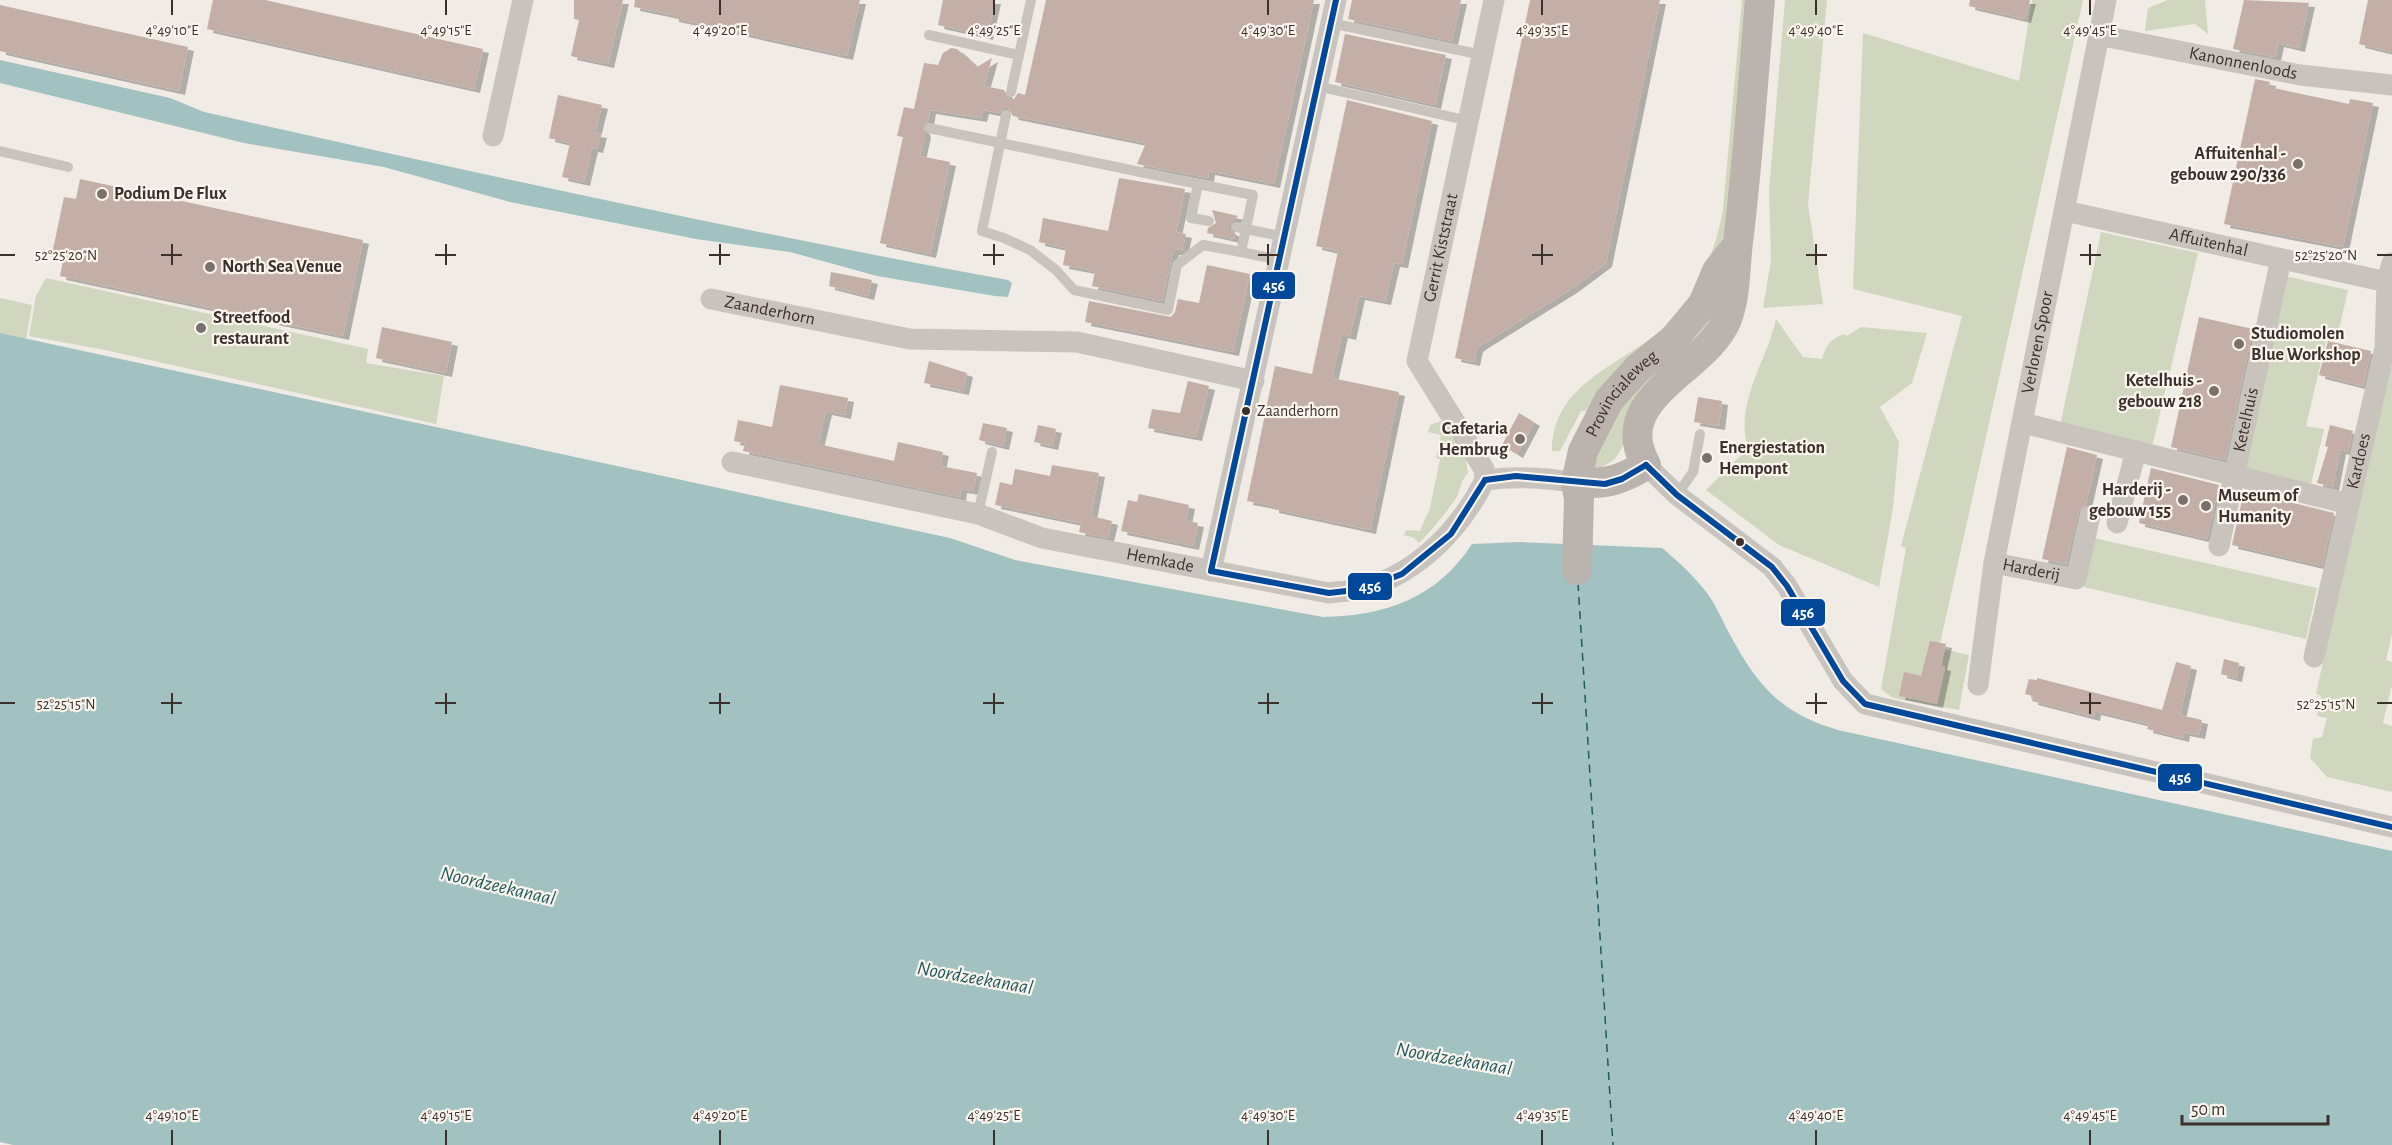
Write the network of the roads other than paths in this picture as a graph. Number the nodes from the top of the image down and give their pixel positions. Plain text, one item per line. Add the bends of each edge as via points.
1 (523, 0) edge
2 (1031, 0) edge
3 (1336, 0) edge
4 (1494, 0) edge
5 (1760, 0) edge
6 (2106, 0) edge
7 (1331, 23) junction
8 (929, 35) dead end
9 (2098, 35) junction
10 (1019, 55) junction
11 (1482, 56) junction
12 (2392, 85) edge
13 (1317, 86) junction
14 (1011, 92) dead end
15 (1006, 115) dead end
16 (1469, 121) junction
17 (929, 128) dead end
18 (493, 136) dead end
19 (1000, 143) junction
20 (0, 151) edge
21 (68, 167) dead end
22 (1198, 184) junction
23 (2064, 211) junction
24 (1209, 221) dead end
25 (1241, 228) junction
26 (1285, 237) junction
27 (1737, 246) junction
28 (1241, 252) junction
29 (2281, 259) junction
30 (1280, 260) junction
31 (2390, 272) edge
32 (711, 299) dead end
33 (2389, 349) edge
34 (1254, 381) junction
35 (2023, 423) junction
36 (1700, 435) dead end
37 (2136, 451) junction
38 (992, 452) dead end
39 (732, 462) dead end
40 (1646, 465) junction
41 (2235, 476) junction
42 (1485, 480) junction
43 (1576, 483) junction
44 (1677, 495) junction
45 (2349, 504) junction
46 (978, 514) junction
47 (2090, 516) dead end
48 (2117, 523) dead end
49 (2219, 546) dead end
50 (1994, 563) junction
51 (1577, 570) dead end
52 (1211, 571) junction
53 (2314, 657) dead end
54 (1978, 685) dead end
55 (2392, 827) edge

1 - 18 street
2 - 10 lane
3 - 7 street
4 - 11 street, Gerrit Kiststraat
5 - 27 main road, Provincialeweg
6 - 9 street, Verloren Spoor
7 - 11 lane
7 - 13 street
8 - 10 lane
9 - 12 street, Kanonnenloods via 2300,75
9 - 23 street, Verloren Spoor
10 - 14 lane
11 - 16 street, Gerrit Kiststraat
13 - 16 lane
13 - 26 street
15 - 19 lane
16 - 42 street, Gerrit Kiststraat via 1417,361 1484,469
17 - 19 lane
19 - 22 lane
19 - 28 lane via 982,231 1030,250 1074,290 1168,310 1177,265 1203,245
20 - 21 lane
22 - 24 lane via 1191,218
22 - 25 lane via 1253,195
23 - 29 street, Affuitenhal
23 - 35 street, Verloren Spoor
25 - 26 lane
25 - 28 lane
26 - 30 street
27 - 40 main road, Provincialeweg via 1727,318 1698,358 1656,391 1642,414 1639,453
27 - 43 main road, Provincialeweg via 1717,272 1703,304 1609,400 1582,451
28 - 30 lane
29 - 31 street, Affuitenhal
29 - 41 street, Ketelhuis
30 - 34 street
31 - 33 street, Kardoes
32 - 34 street, Zaanderhorn via 910,339 1077,342
33 - 45 street, Kardoes
34 - 52 street
35 - 37 street
35 - 50 street, Verloren Spoor
36 - 44 lane via 1693,472
37 - 41 street
37 - 48 street
38 - 46 lane
39 - 46 street, Hemkade
40 - 43 main road via 1605,484
40 - 44 street
41 - 45 street
41 - 49 street, Ketelhuis
42 - 43 street via 1516,476
42 - 52 street, Hemkade via 1451,534 1401,574 1364,589 1329,593
43 - 51 main road, Provincialeweg
44 - 55 street via 1772,567 1844,681 1865,704
45 - 53 street, Kardoes
46 - 52 street, Hemkade via 1042,538
47 - 50 street, Harderij via 2076,579
50 - 54 street, Verloren Spoor

